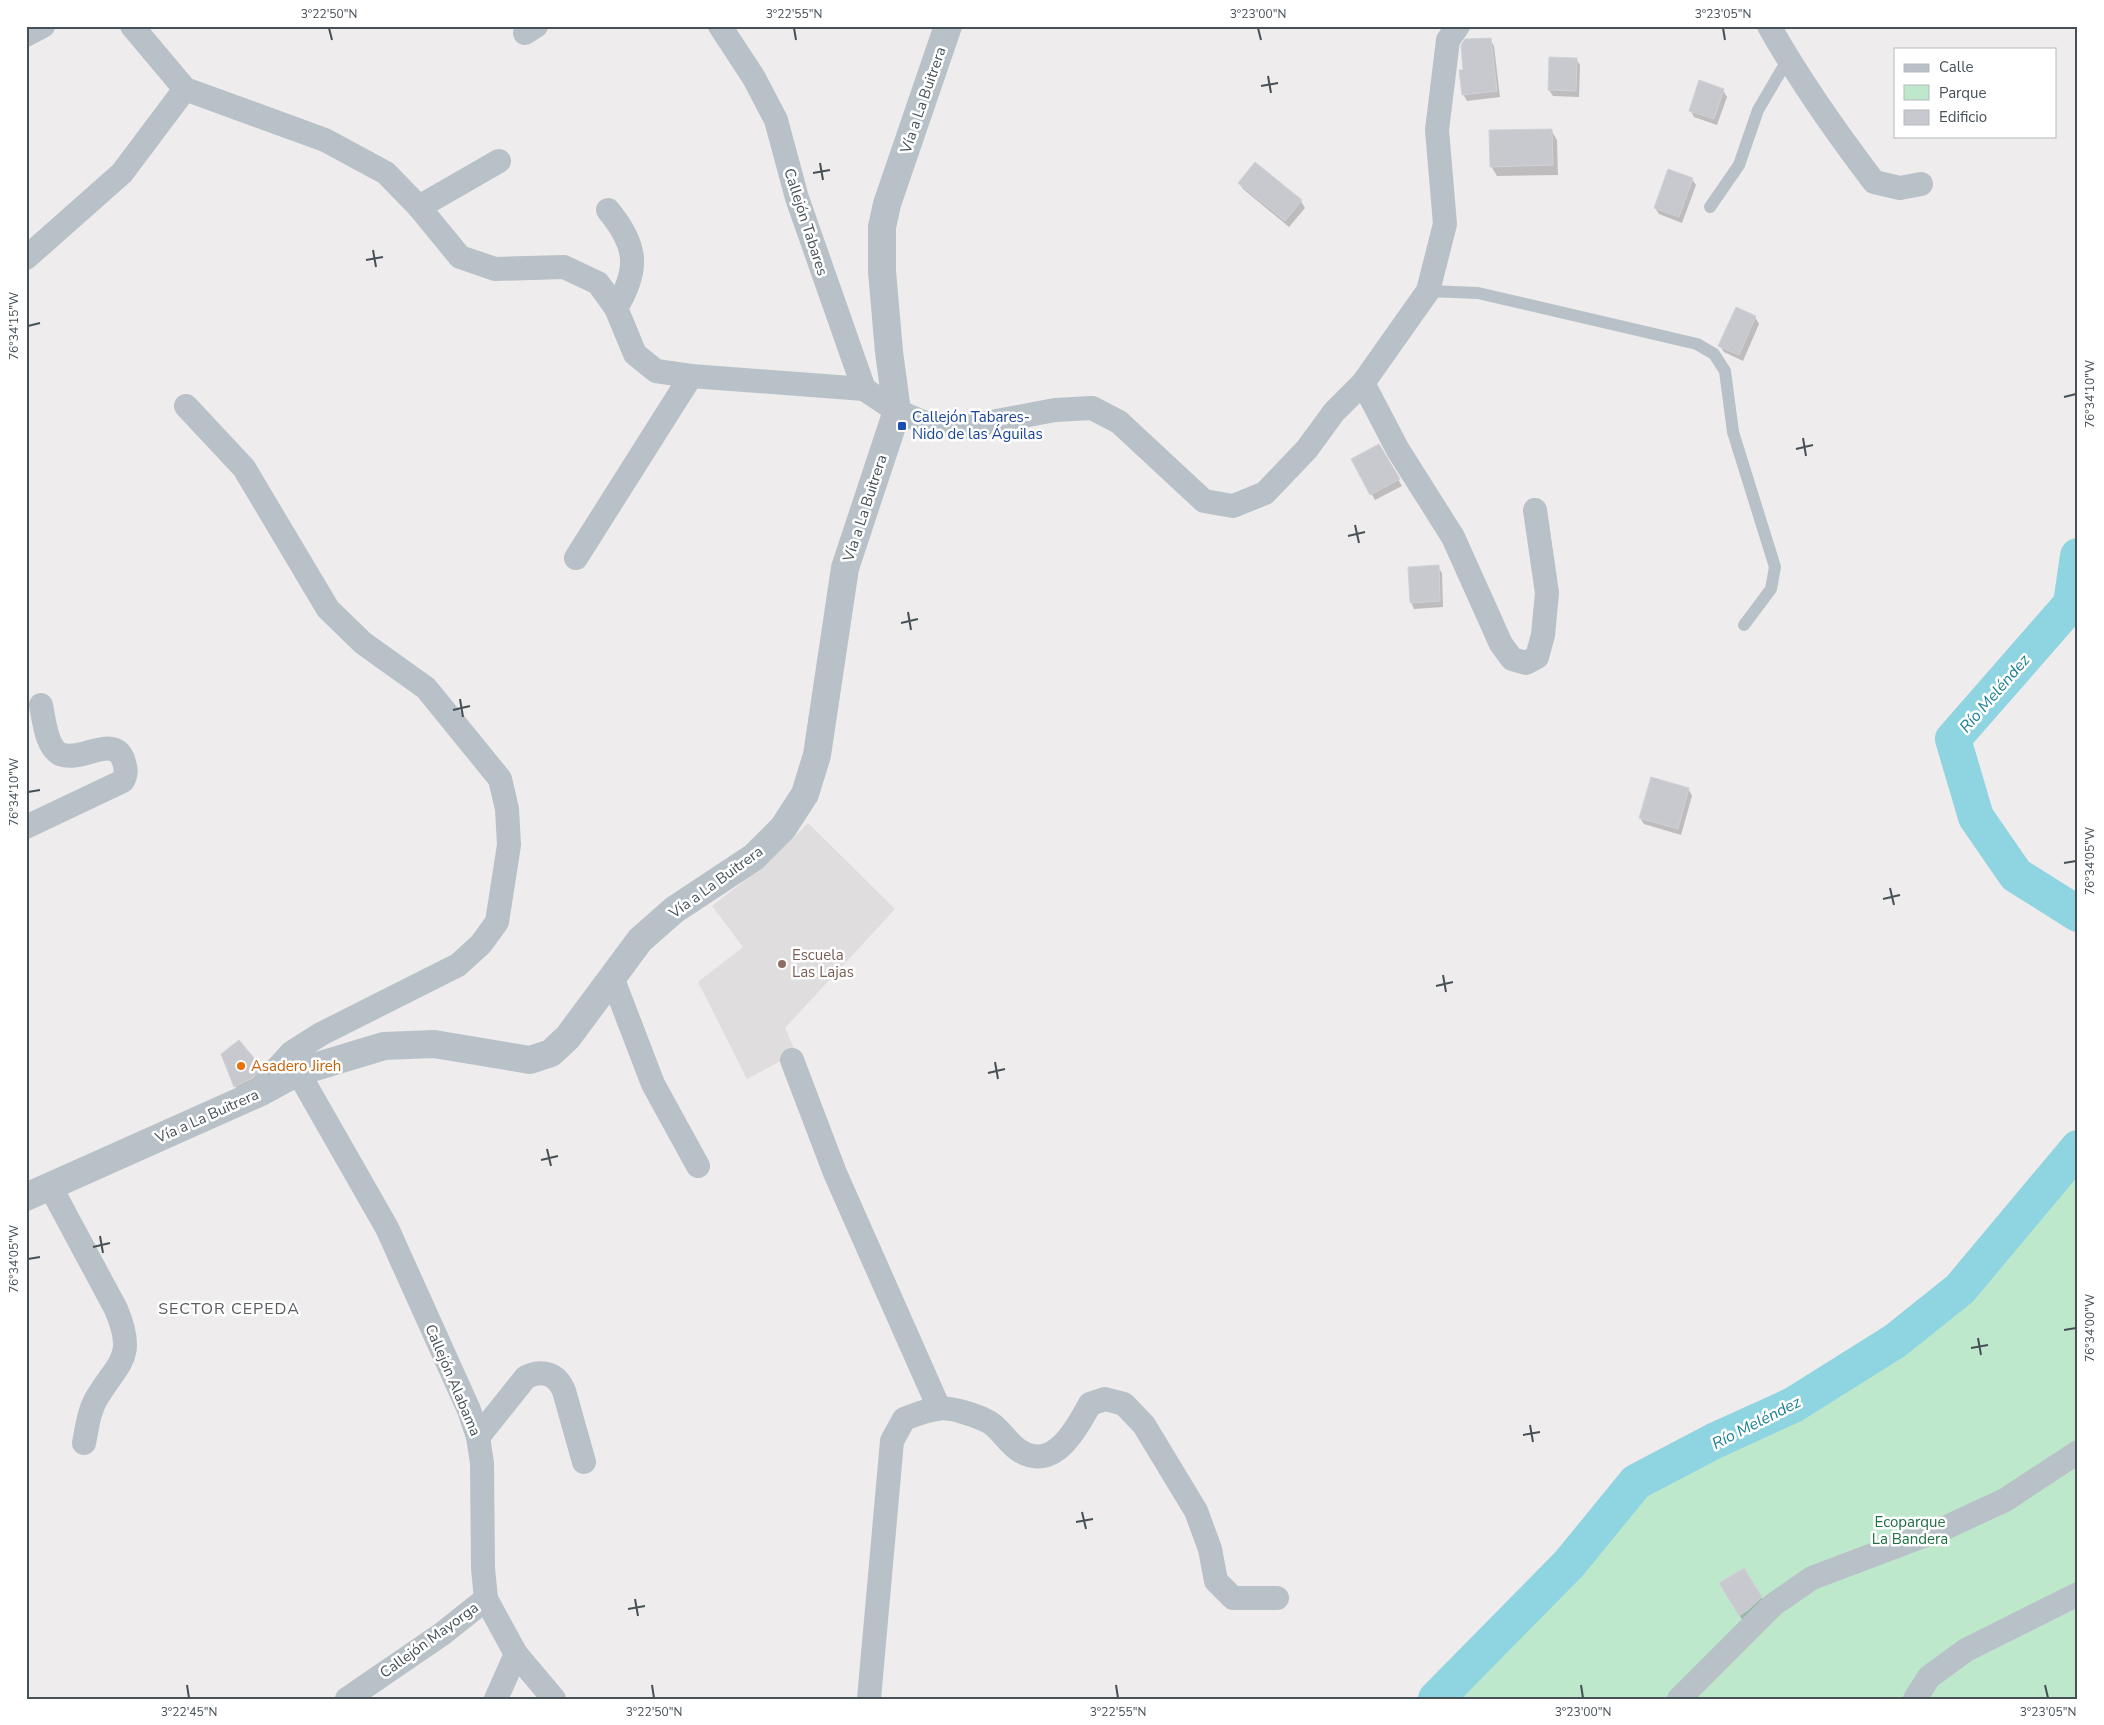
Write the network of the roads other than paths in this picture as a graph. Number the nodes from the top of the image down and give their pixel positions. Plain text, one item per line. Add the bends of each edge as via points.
1 (43, 26) edge
2 (132, 26) edge
3 (720, 26) edge
4 (948, 26) edge
5 (1458, 26) edge
6 (1769, 26) edge
7 (26, 35) edge
8 (1788, 59) junction
9 (185, 89) junction
10 (498, 161) dead end
11 (1921, 184) dead end
12 (419, 207) junction
13 (1710, 207) dead end
14 (608, 210) dead end
15 (26, 258) edge
16 (1428, 291) junction
17 (616, 308) junction
18 (691, 376) junction
19 (1362, 383) junction
20 (864, 389) junction
21 (186, 406) dead end
22 (897, 411) junction
23 (1535, 510) dead end
24 (576, 558) dead end
25 (1744, 625) dead end
26 (41, 705) dead end
27 (26, 827) edge
28 (612, 977) junction
29 (792, 1060) dead end
30 (298, 1072) junction
31 (261, 1092) junction
32 (698, 1166) dead end
33 (38, 1191) edge
34 (939, 1408) junction
35 (478, 1437) junction
36 (84, 1443) dead end
37 (2078, 1452) edge
38 (584, 1462) dead end
39 (2078, 1594) edge
40 (486, 1598) junction
41 (1277, 1598) dead end
42 (516, 1654) junction
43 (347, 1699) edge
44 (496, 1699) edge
45 (554, 1699) edge
46 (869, 1699) edge
47 (1679, 1699) edge
48 (1915, 1699) edge

1 - 7 street
2 - 9 street
3 - 20 street, Callejón Tabares via 754,78 776,120 797,198
4 - 22 street, Vía a La Buitrera via 882,227 882,271
5 - 16 street via 1448,40 1438,130 1445,224
6 - 8 street
8 - 11 street via 1840,138 1874,182 1900,188
8 - 13 lane via 1758,110 1739,165
9 - 12 street via 325,140 386,173
9 - 15 street via 122,173
10 - 12 street
12 - 17 street via 460,257 495,269 564,267 598,283
14 - 17 street via 627,238 632,257 632,275
16 - 19 street
16 - 25 lane via 1478,294 1697,344 1714,354 1725,371 1733,432 1775,567 1771,589
17 - 18 street via 635,354 656,370
18 - 20 street
18 - 24 street
19 - 22 street via 1334,412 1307,449 1264,493 1233,506 1204,501 1119,422 1092,408 1055,410 965,427 923,422
19 - 23 street via 1398,450 1453,537 1501,644 1512,659 1526,663 1537,657 1543,635 1547,593
20 - 22 street
21 - 31 street via 244,468 328,609 363,643 426,688 500,779 508,809 509,846 497,922 481,944 458,965 321,1034 291,1053
22 - 28 street, Vía a La Buitrera via 845,568 817,755 805,794 783,828 754,857 674,910 640,940
26 - 27 street via 52,746 60,753 70,756 114,749 120,752 126,775 123,781
28 - 30 street, Vía a La Buitrera via 568,1037 551,1053 530,1060 434,1044 384,1046
28 - 32 street via 653,1084
29 - 34 street via 835,1173
30 - 31 street, Vía a La Buitrera
30 - 35 street, Callejón Alabama via 387,1228 469,1410
31 - 33 street, Vía a La Buitrera
33 - 36 street via 116,1310 124,1330 126,1348 88,1417
34 - 41 street via 962,1412 989,1423 1020,1452 1039,1457 1056,1450 1072,1436 1090,1404 1105,1398 1124,1404 1144,1425 1196,1511 1210,1549 1216,1581 1234,1598
34 - 46 street via 904,1419 892,1441
35 - 38 street via 526,1377 534,1373 554,1376 564,1392
35 - 40 street, Callejón Alabama via 482,1464
37 - 47 street via 2005,1500 1947,1527 1812,1578 1772,1605
39 - 48 street via 1966,1650 1929,1677
40 - 42 street, Callejón Alabama
40 - 43 street, Callejón Mayorga via 442,1634
42 - 44 street
42 - 45 street, Callejón Alabama

